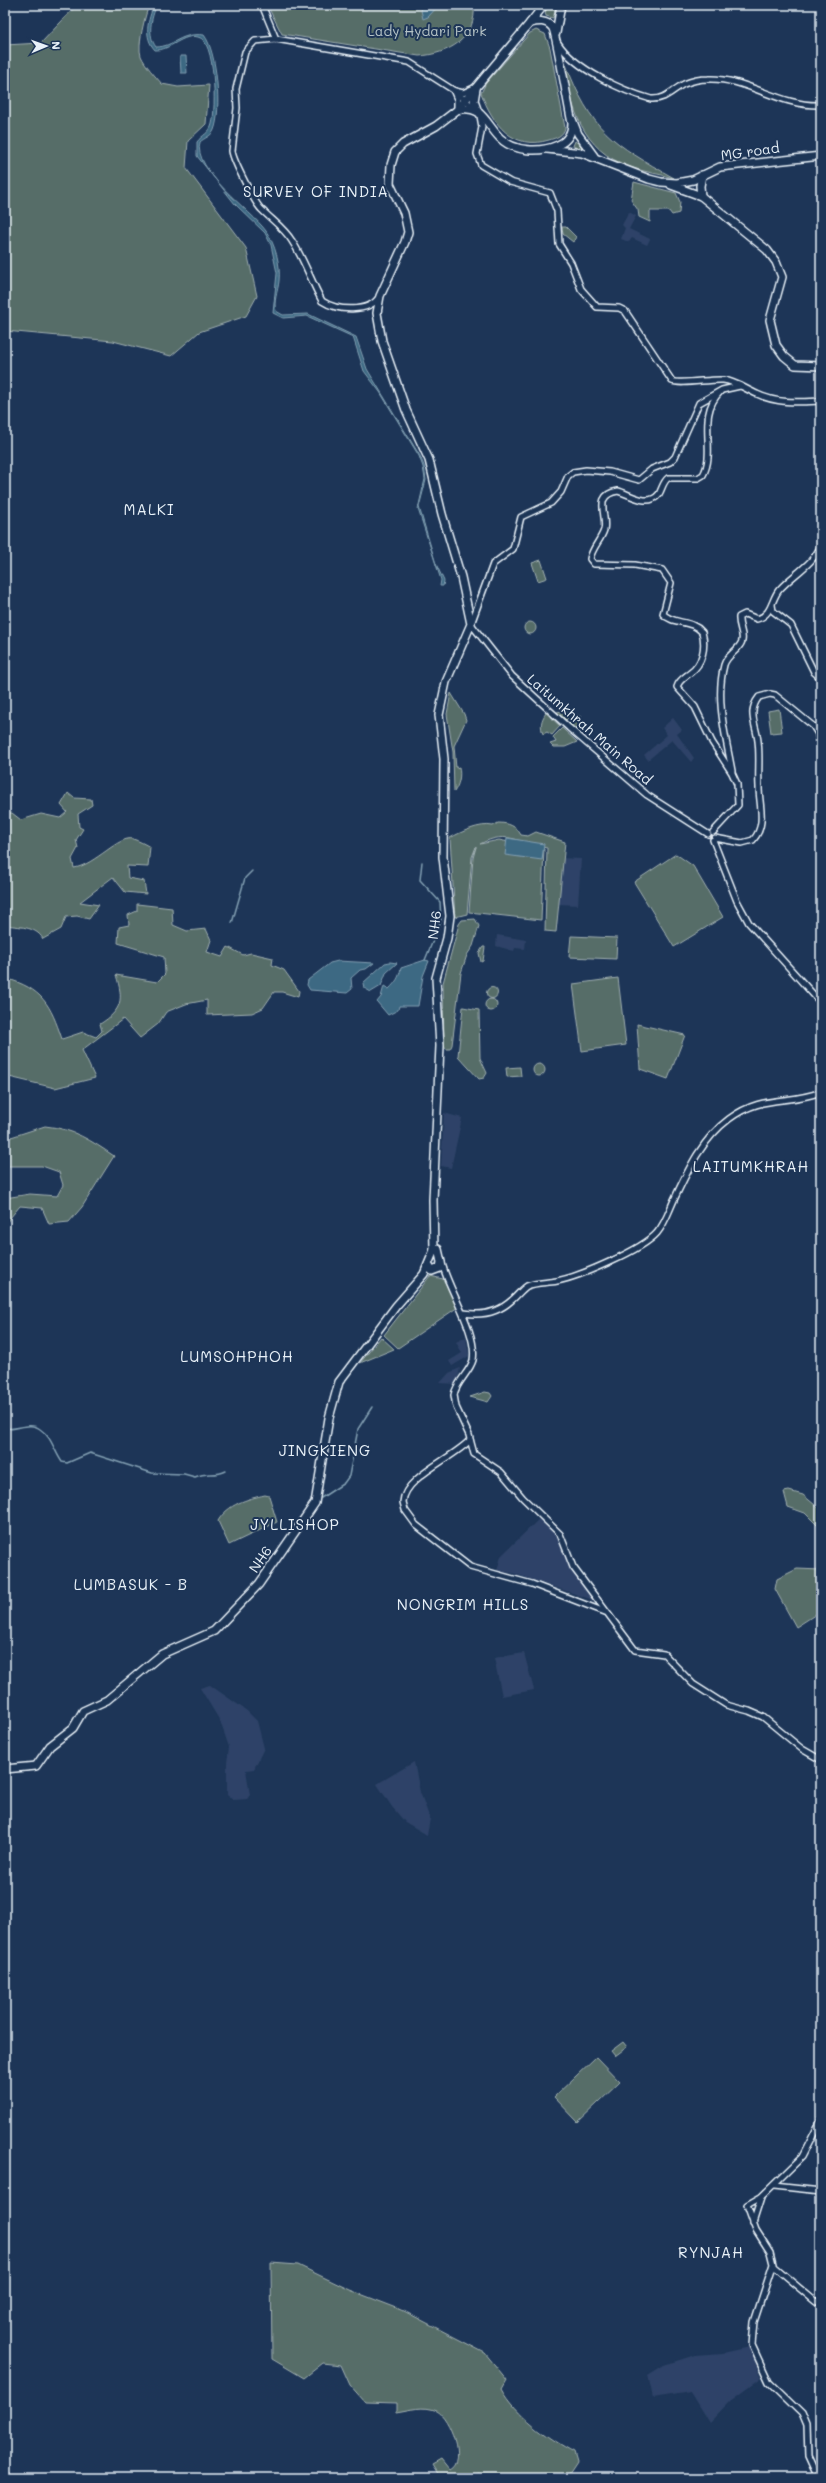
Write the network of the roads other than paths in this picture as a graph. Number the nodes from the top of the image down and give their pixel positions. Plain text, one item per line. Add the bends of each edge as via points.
1 (262, 5) edge
2 (544, 5) edge
3 (560, 5) edge
4 (530, 23) junction
5 (556, 33) junction
6 (276, 39) junction
7 (556, 41) junction
8 (478, 85) junction
9 (452, 90) junction
10 (466, 101) junction
11 (821, 105) edge
12 (457, 110) junction
13 (569, 110) junction
14 (479, 113) junction
15 (541, 149) junction
16 (594, 156) junction
17 (821, 156) edge
18 (702, 175) junction
19 (661, 182) junction
20 (701, 196) junction
21 (380, 296) junction
22 (821, 366) edge
23 (740, 386) junction
24 (722, 390) junction
25 (821, 401) edge
26 (821, 545) edge
27 (772, 602) junction
28 (471, 624) junction
29 (821, 678) edge
30 (821, 752) edge
31 (732, 772) junction
32 (712, 836) junction
33 (821, 1003) edge
34 (821, 1092) edge
35 (436, 1250) junction
36 (441, 1262) junction
37 (432, 1269) junction
38 (445, 1277) junction
39 (464, 1313) junction
40 (470, 1440) junction
41 (606, 1613) junction
42 (821, 1760) edge
43 (5, 1769) edge
44 (821, 2120) edge
45 (774, 2186) junction
46 (821, 2191) edge
47 (761, 2197) junction
48 (753, 2224) junction
49 (773, 2266) junction
50 (821, 2300) edge
51 (818, 2478) edge

1 - 6 street
2 - 4 main road
3 - 5 main road
4 - 5 main road via 546,22
4 - 8 main road
5 - 7 main road
6 - 9 street via 409,62
6 - 21 street via 251,42 242,61 236,89 234,159 261,209 279,224 293,242 322,301 344,308 366,308
7 - 11 street via 575,62 607,80 651,99 660,100 685,83 709,79 735,83 793,103
7 - 13 main road
8 - 9 street via 463,93
8 - 10 main road
8 - 14 main road via 474,96
9 - 10 street
9 - 12 street via 458,99
10 - 12 main road
10 - 14 street
12 - 14 main road via 469,109
12 - 21 main road via 436,126 403,144 393,158 389,172 390,184 404,213 408,232 406,242
13 - 15 main road via 572,123 570,134 559,144
13 - 16 main road, MG road via 578,134
14 - 15 main road, MG road via 506,143 522,149
14 - 23 street via 482,127 477,154 482,165 510,182 550,194 557,211 559,244 571,262 581,289 590,302 597,307 619,308 626,311 668,375 676,383 716,379
15 - 16 main road, MG road via 568,150
16 - 19 main road, MG road via 617,168
17 - 18 main road, MG road via 720,167
18 - 19 main road, MG road via 685,182
18 - 20 main road
19 - 20 main road
20 - 22 main road via 755,239 776,262 781,284 770,325 779,350 795,365
21 - 28 main road via 377,320 382,341 406,410 429,460 461,576
23 - 24 street
23 - 25 street via 769,399 790,403
24 - 28 street via 699,403 670,462 652,469 640,480 610,472 573,472 551,503 521,517 513,549 494,564
24 - 31 street via 709,412 707,461 703,475 698,478 668,478 659,493 651,499 634,499 618,491 608,495 602,506 604,532 590,559 594,564 655,567 662,570 670,579 664,614 672,620 693,624 702,632 704,642 697,665 677,687 695,707 718,754
26 - 27 street via 813,559 780,590
27 - 29 street via 773,611 791,625 814,672
27 - 31 street via 768,613 761,618 745,614 739,617 741,642 724,664 721,712
28 - 32 street, Laitumkhrah Main Road via 512,676 569,728 647,795
28 - 35 main road, NH6 / NH6 via 446,682 439,715 444,759 444,857 450,916 436,978 440,1046 433,1200
30 - 32 street via 818,734 808,721 775,695 759,697 753,707 752,717 758,740 762,808 758,830 753,840 746,843
31 - 32 street via 737,784 738,805
32 - 33 street via 737,901 749,923
34 - 39 street via 809,1096 759,1102 728,1120 704,1144 683,1181 662,1227 645,1242 603,1265 572,1276 527,1286 504,1307 494,1312
35 - 36 main road, NH6
35 - 37 main road, NH6
36 - 37 main road, NH6 via 440,1268
36 - 38 street
37 - 38 street
37 - 43 main road, NH6 / NH6 via 424,1274 396,1306 339,1382 330,1413 315,1503 254,1590 214,1631 162,1654 107,1700 83,1711 73,1728 50,1746 36,1766
38 - 39 street
39 - 40 street via 473,1359 454,1395 456,1407
40 - 41 street via 474,1454 502,1472 523,1498 560,1534 573,1566
40 - 41 street via 406,1490 402,1502 410,1518 470,1567 527,1582
41 - 42 street via 637,1651 664,1654 693,1684 726,1705 763,1717 802,1749
44 - 45 street via 802,2157
45 - 46 street
45 - 47 street
47 - 48 street
47 - 48 street via 747,2205
48 - 49 street via 770,2252
49 - 50 street via 816,2302
49 - 51 street via 754,2322 752,2345 769,2382 802,2414 807,2426 808,2456

